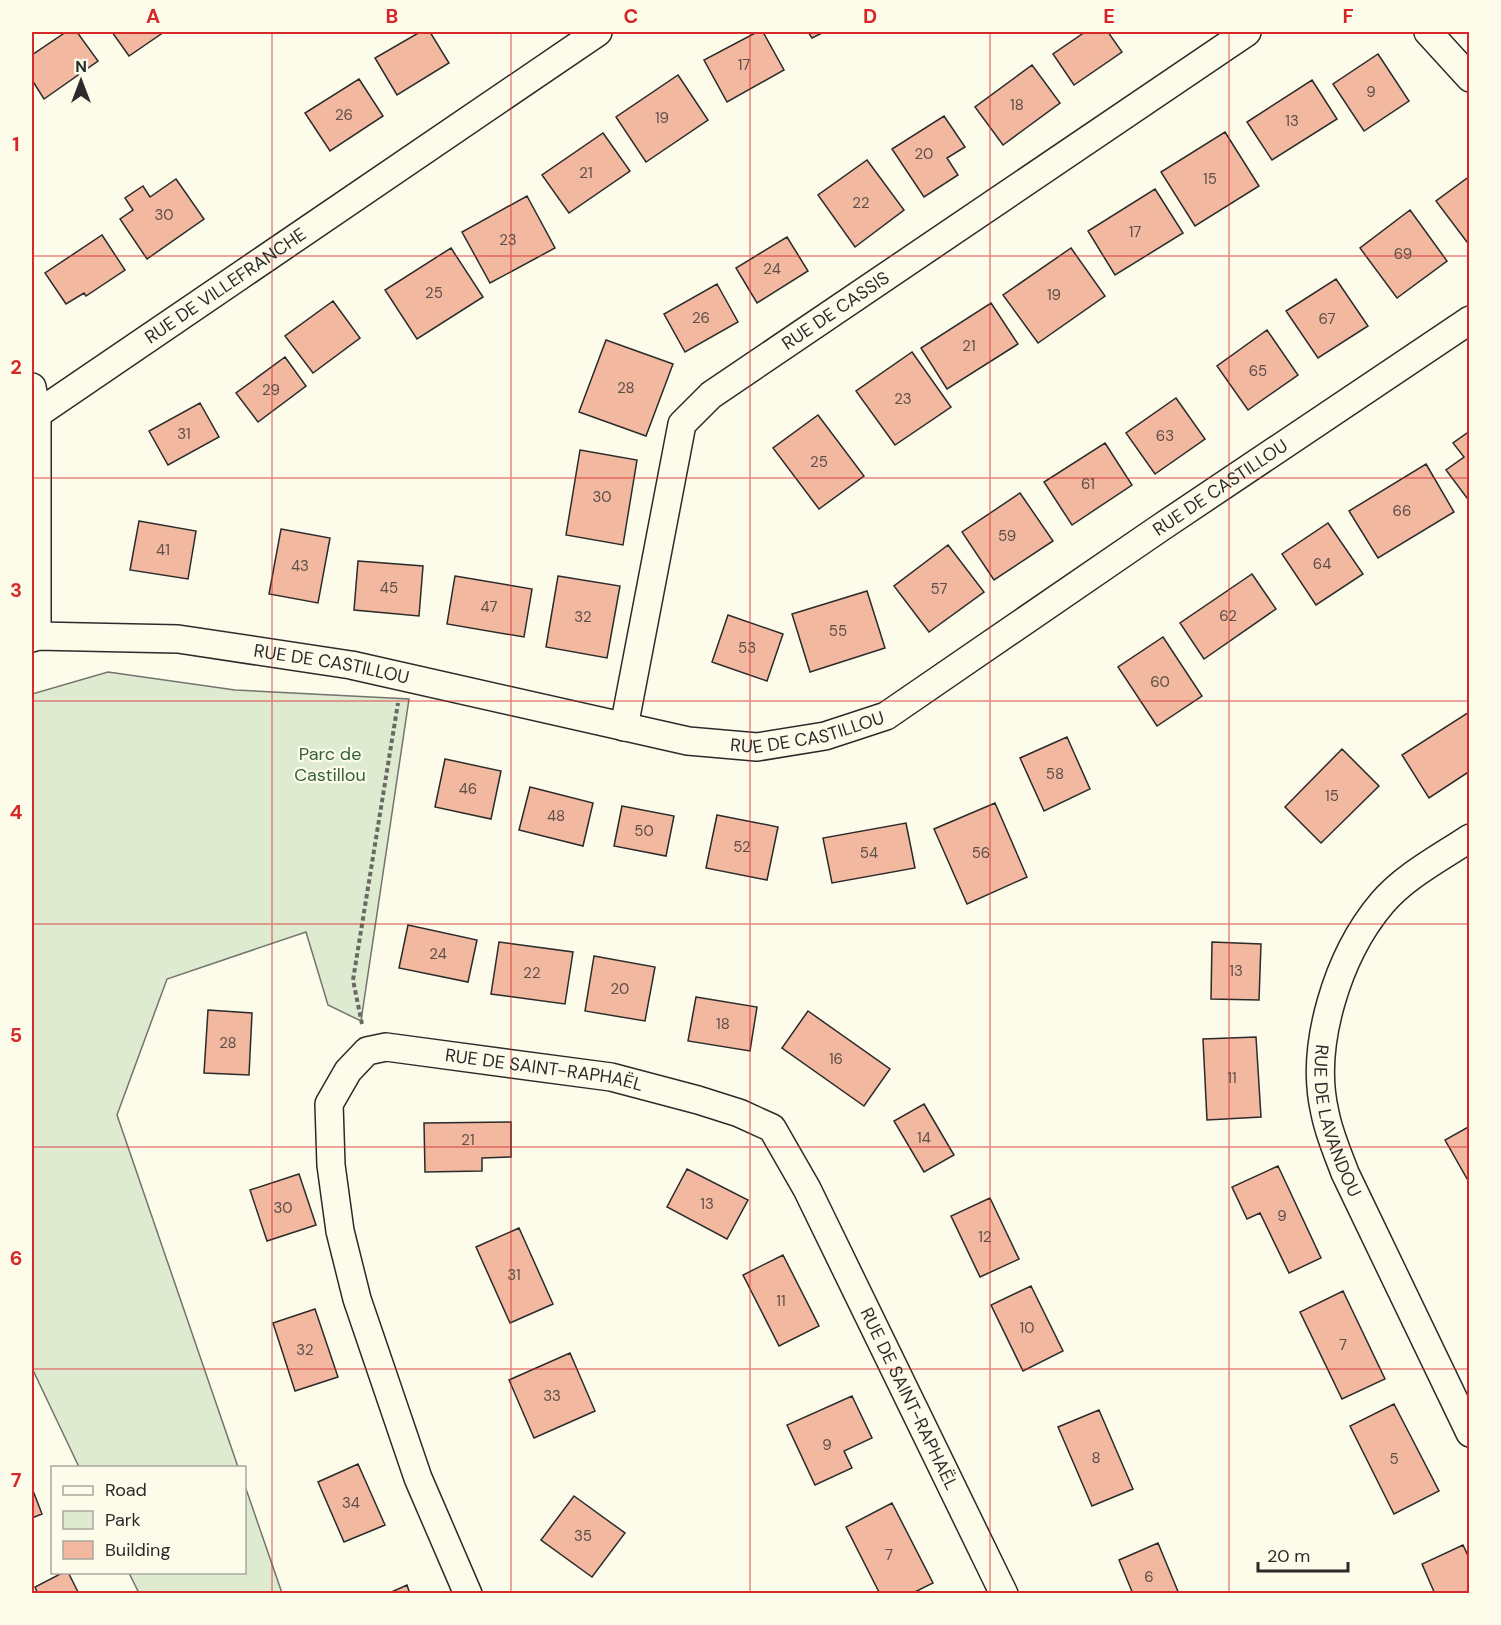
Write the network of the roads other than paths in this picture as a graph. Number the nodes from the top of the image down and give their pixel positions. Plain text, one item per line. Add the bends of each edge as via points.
1 (598, 32) edge
2 (1247, 32) edge
3 (1428, 32) edge
4 (1470, 78) edge
5 (1470, 320) edge
6 (32, 387) edge
7 (37, 414) junction
8 (34, 637) edge
9 (624, 727) junction
10 (1470, 838) edge
11 (1470, 1433) edge
12 (468, 1593) edge
13 (1004, 1593) edge

1 - 7 street, RUE DE VILLEFRANCHE
2 - 9 street, RUE DE CASSIS via 711,395 682,424
3 - 4 street
5 - 9 street, RUE DE CASTILLOU via 886,716 825,736 757,747 688,741
6 - 7 street
7 - 8 street
8 - 9 street, RUE DE CASTILLOU via 178,639 351,664
10 - 11 street, RUE DE LAVANDOU via 1403,883 1366,924 1349,954 1329,1013 1321,1081 1324,1112 1346,1173
12 - 13 street, RUE DE SAINT-RAPHAËL via 418,1478 357,1299 340,1231 329,1104 348,1071 367,1051 386,1047 611,1077 698,1100 772,1128 807,1189

